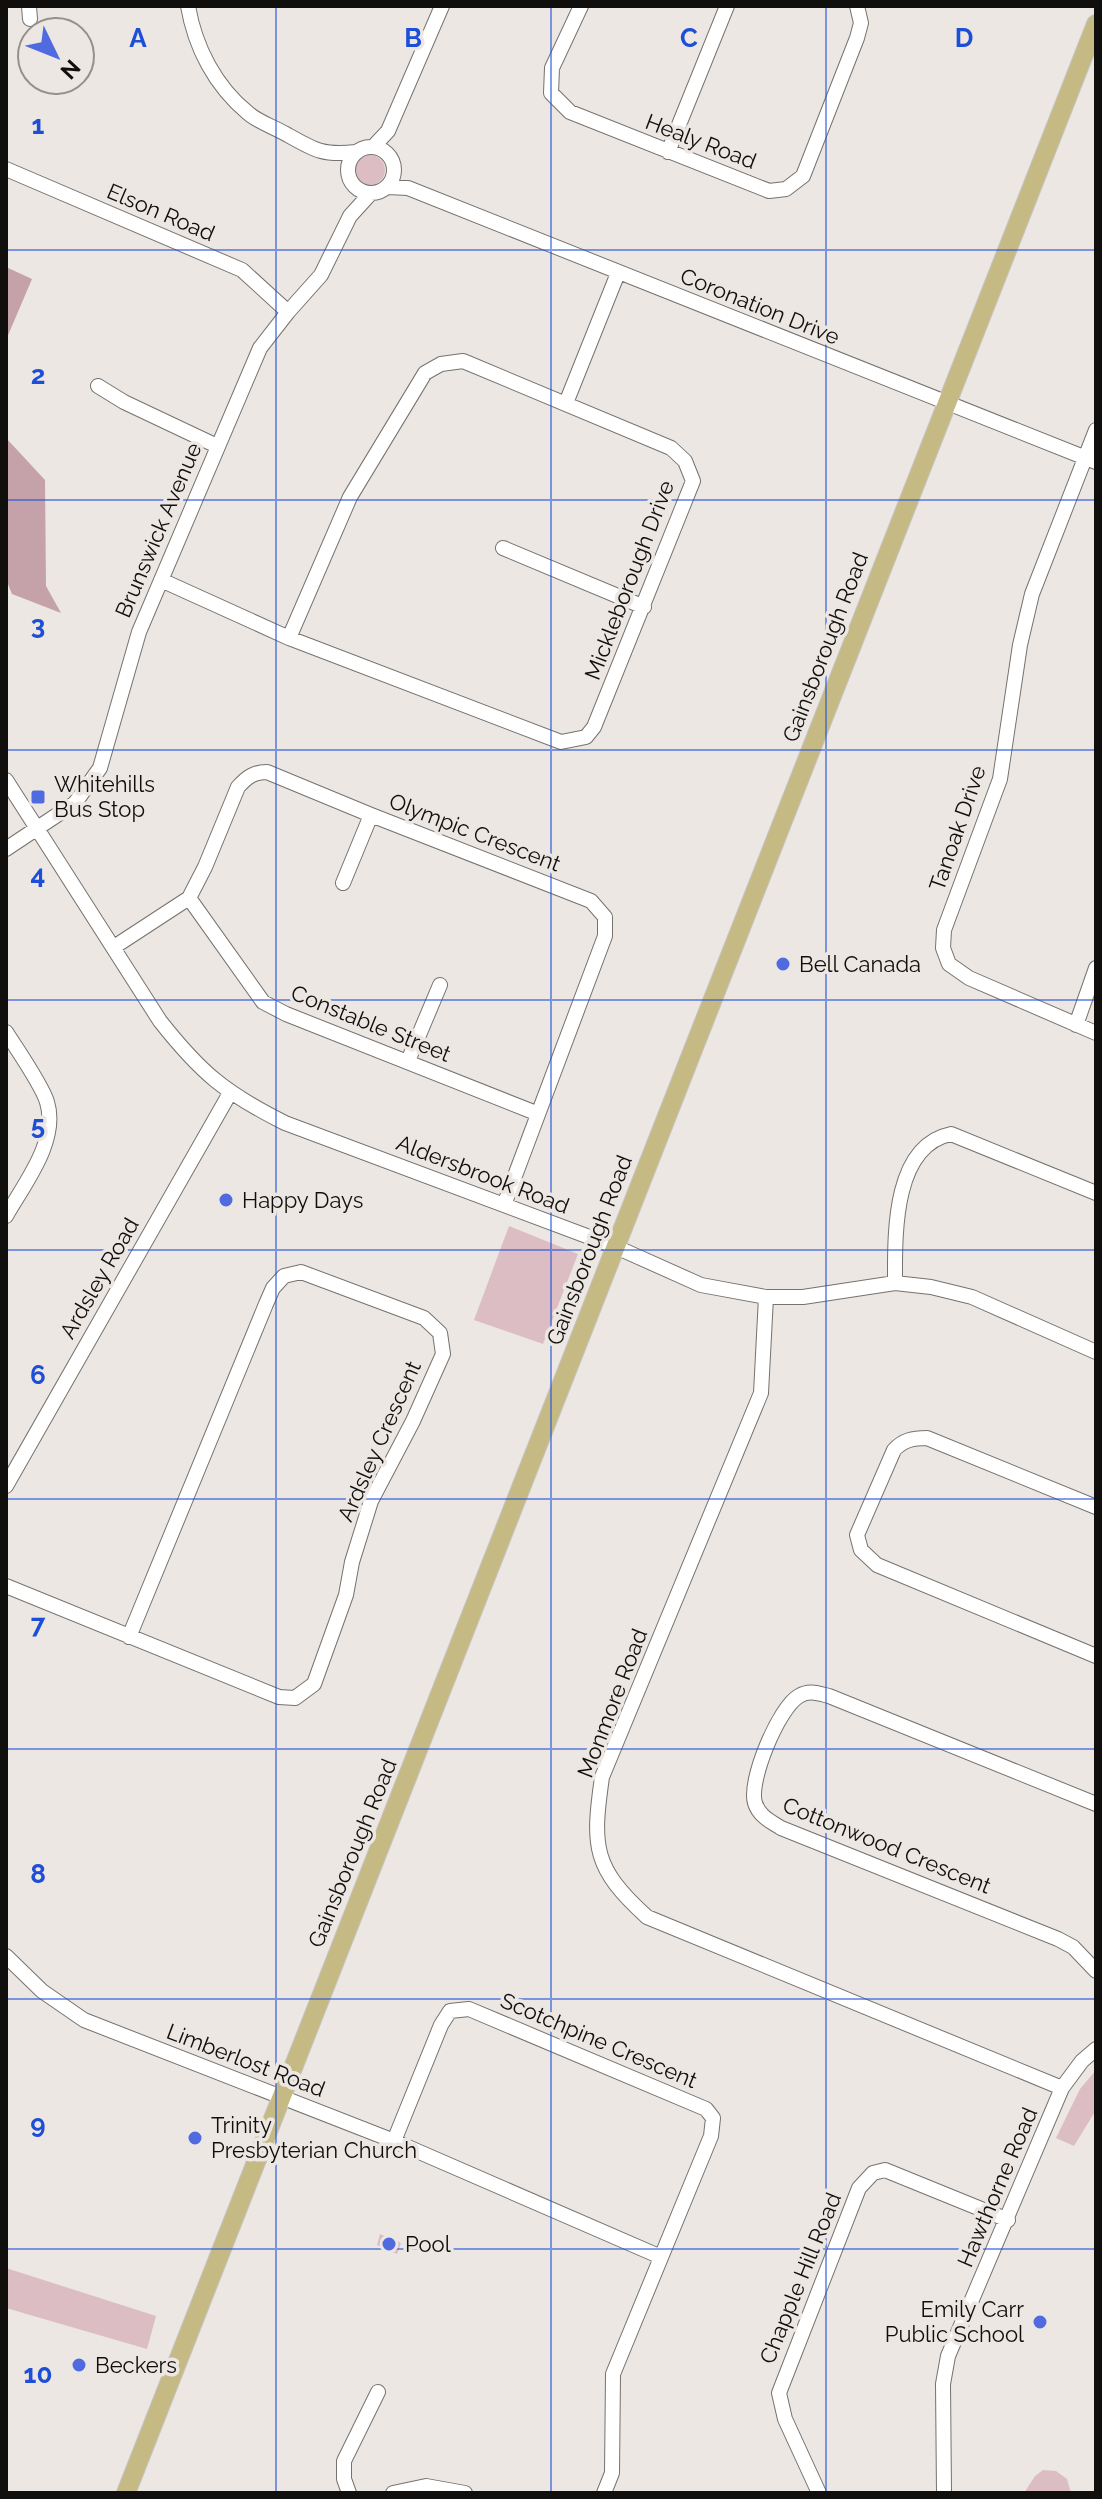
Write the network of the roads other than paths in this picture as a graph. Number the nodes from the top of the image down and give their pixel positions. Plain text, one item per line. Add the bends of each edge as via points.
1 (188, 6) edge
2 (442, 6) edge
3 (581, 6) edge
4 (727, 6) edge
5 (857, 6) edge
6 (1096, 24) edge
7 (388, 131) junction
8 (373, 147) junction
9 (356, 152) junction
10 (668, 152) junction
11 (388, 154) junction
12 (332, 155) junction
13 (6, 169) edge
14 (395, 170) junction
15 (350, 180) junction
16 (388, 187) junction
17 (408, 188) junction
18 (370, 194) junction
19 (350, 216) junction
20 (618, 273) junction
21 (288, 312) junction
22 (98, 386) dead end
23 (566, 403) junction
24 (946, 403) junction
25 (1096, 430) edge
26 (217, 446) junction
27 (1090, 460) edge
28 (503, 548) dead end
29 (161, 580) junction
30 (644, 607) junction
31 (289, 638) junction
32 (6, 780) edge
33 (371, 815) junction
34 (38, 830) junction
35 (6, 849) edge
36 (343, 883) dead end
37 (189, 898) junction
38 (114, 947) junction
39 (1096, 968) edge
40 (440, 985) dead end
41 (1076, 1025) junction
42 (6, 1032) edge
43 (1096, 1033) edge
44 (408, 1061) junction
45 (230, 1093) junction
46 (536, 1113) junction
47 (1096, 1193) edge
48 (504, 1205) junction
49 (6, 1216) edge
50 (616, 1247) junction
51 (895, 1283) junction
52 (766, 1297) junction
53 (1096, 1352) edge
54 (6, 1486) edge
55 (1096, 1507) edge
56 (6, 1586) edge
57 (129, 1637) junction
58 (1096, 1656) edge
59 (1096, 1804) edge
60 (7, 1957) edge
61 (1096, 1971) edge
62 (1096, 2049) edge
63 (1062, 2088) junction
64 (281, 2097) junction
65 (394, 2141) junction
66 (1008, 2220) junction
67 (661, 2257) junction
68 (378, 2392) dead end
69 (126, 2493) edge
70 (349, 2493) edge
71 (393, 2493) edge
72 (463, 2493) edge
73 (604, 2493) edge
74 (819, 2493) edge
75 (944, 2493) edge

1 - 12 street via 201,53 248,113
2 - 7 street
3 - 10 street, Healy Road via 552,68 551,93 570,112
4 - 10 street
5 - 10 street, Healy Road via 857,38 803,176 786,189 769,191
6 - 24 main road, Gainsborough Road
7 - 8 street
7 - 11 street
8 - 9 street
8 - 11 street
9 - 12 street
9 - 15 street via 349,162
11 - 14 street
12 - 15 street
13 - 21 street, Elson Road via 242,270
14 - 16 street
14 - 17 street
15 - 18 street
15 - 19 street, Brunswick Avenue
16 - 17 street, Coronation Drive
16 - 18 street
17 - 20 street, Coronation Drive
18 - 19 street, Brunswick Avenue
19 - 21 street, Brunswick Avenue via 321,275
20 - 23 street
20 - 24 street, Coronation Drive
21 - 26 street, Brunswick Avenue via 260,348
22 - 26 street
23 - 30 street, Mickleborough Drive via 671,448 685,461 693,481
23 - 31 street, Mickleborough Drive via 463,361 425,373 350,497
24 - 27 street, Coronation Drive
24 - 50 main road, Gainsborough Road
25 - 27 street
26 - 29 street, Brunswick Avenue
27 - 41 street, Tanoak Drive via 1032,594 1000,779 944,930 943,948 949,964 969,978
28 - 30 street
29 - 31 street, Mickleborough Drive
29 - 34 street, Brunswick Avenue via 139,632 100,768 75,803
30 - 31 street, Mickleborough Drive via 594,727 586,737 561,742
32 - 34 street, Aldersbrook Road
33 - 36 street
33 - 37 street, Olympic Crescent via 257,772 238,787
33 - 46 street, Olympic Crescent via 591,901 605,917 605,936
34 - 35 street, Brunswick Avenue
34 - 38 street, Aldersbrook Road
37 - 38 street
37 - 44 street, Constable Street via 263,1002
38 - 45 street, Aldersbrook Road via 160,1021 188,1056
39 - 41 street
40 - 44 street
41 - 43 street, Tanoak Drive
42 - 49 street via 47,1101 49,1127 43,1150
44 - 46 street, Constable Street
45 - 48 street, Aldersbrook Road via 285,1123
45 - 54 street, Ardsley Road
46 - 48 street, Olympic Crescent
47 - 51 street via 951,1134 932,1140 908,1174 898,1205
48 - 50 street, Aldersbrook Road
50 - 52 street, Aldersbrook Road via 701,1285
50 - 64 main road, Gainsborough Road
51 - 52 street, Aldersbrook Road
51 - 53 street, Aldersbrook Road via 972,1297
52 - 63 street, Monmore Road via 761,1393 602,1777 596,1822 600,1856 610,1879 647,1917
55 - 58 street via 927,1438 913,1438 894,1450 857,1535 861,1550 877,1565
56 - 57 street, Ardsley Crescent
57 - 57 street, Ardsley Crescent via 270,1296 284,1276 301,1272 322,1278 424,1318 440,1333 443,1354 371,1501 346,1595 314,1684 295,1698 279,1697
59 - 61 street, Cottonwood Crescent via 811,1692 786,1708 773,1731 755,1782 754,1801 764,1818 781,1828 1058,1939
60 - 64 street, Limberlost Road via 42,1991 84,2020
62 - 63 street, Hawthorne Road
63 - 66 street, Hawthorne Road
64 - 65 street, Limberlost Road
64 - 69 main road, Gainsborough Road
65 - 67 street, Limberlost Road
65 - 67 street, Scotchpine Crescent via 441,2025 450,2011 469,2009 706,2109 713,2118 711,2136
66 - 74 street, Chapple Hill Road via 885,2170 873,2173 859,2188 779,2393 785,2419
66 - 75 street, Hawthorne Road via 948,2356 943,2384
67 - 73 street, Scotchpine Crescent via 613,2374 612,2473
68 - 70 street via 344,2461
71 - 72 street via 426,2486

